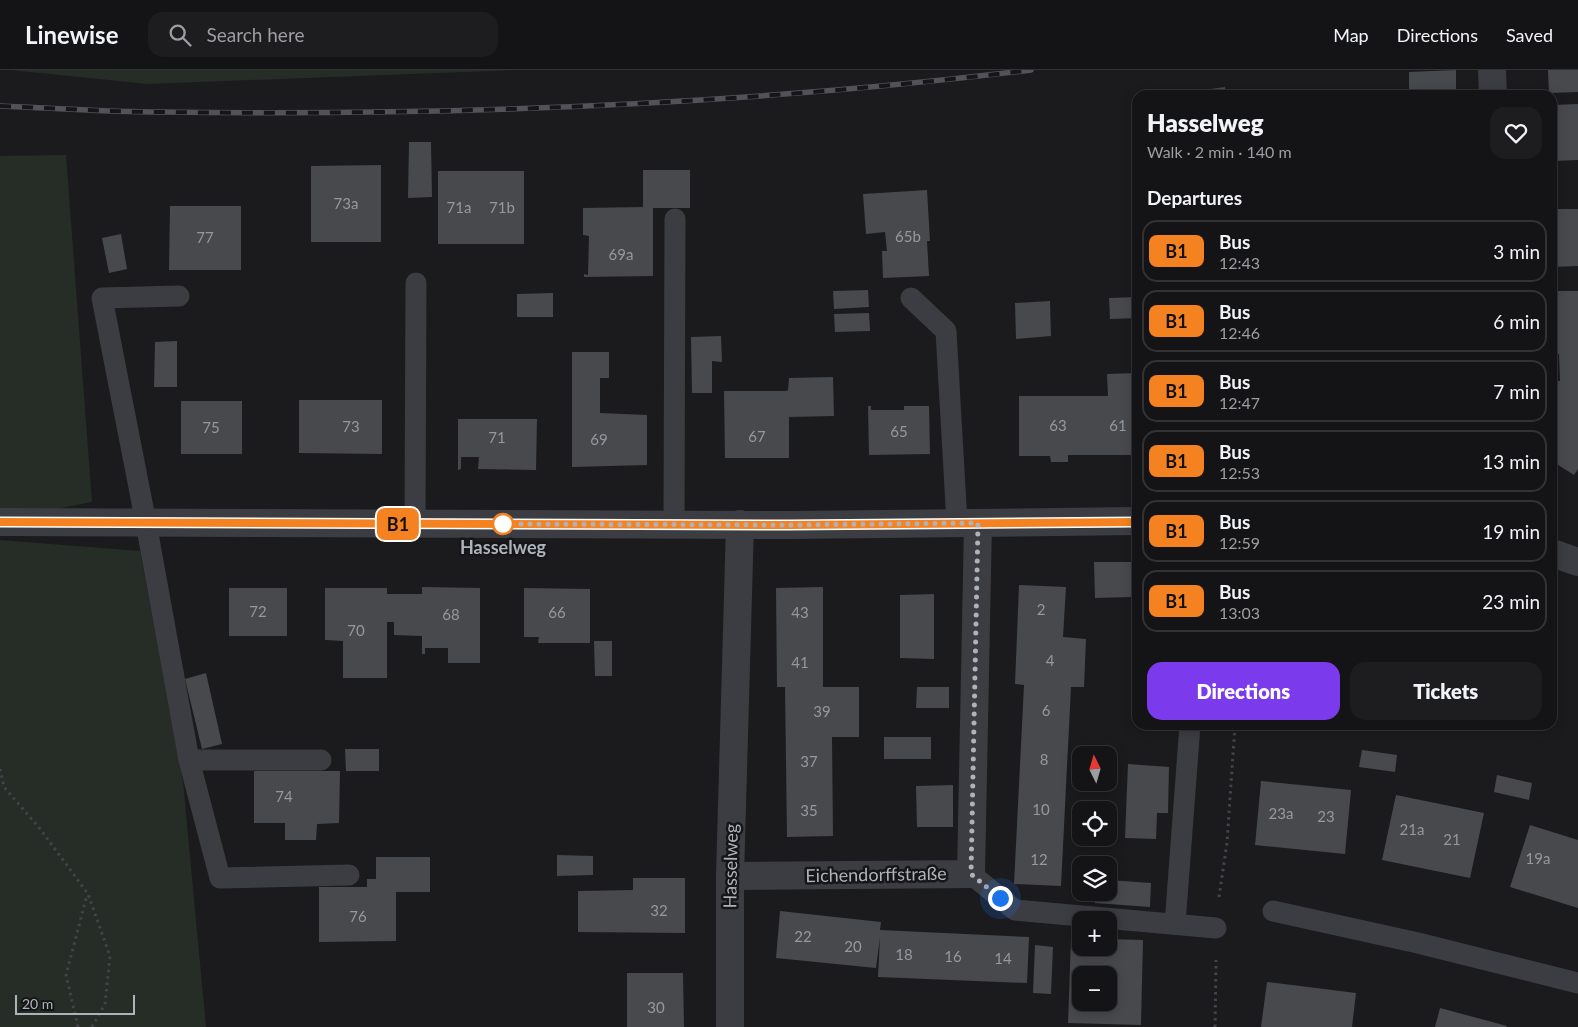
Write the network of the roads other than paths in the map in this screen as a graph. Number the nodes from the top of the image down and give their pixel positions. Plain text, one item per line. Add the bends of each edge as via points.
1 (1492, 70) edge
2 (1493, 90) edge
3 (676, 219) dead end
4 (416, 283) dead end
5 (179, 296) dead end
6 (911, 298) dead end
7 (0, 522) edge
8 (1132, 522) edge
9 (146, 523) junction
10 (968, 523) junction
11 (415, 524) junction
12 (674, 524) junction
13 (740, 524) junction
14 (1557, 555) edge
15 (1578, 562) edge
16 (1190, 730) edge
17 (189, 760) junction
18 (321, 760) dead end
19 (971, 874) junction
20 (349, 875) dead end
21 (730, 876) junction
22 (1273, 911) dead end
23 (1175, 924) junction
24 (1216, 928) road end
25 (1578, 983) edge
26 (730, 1027) edge

1 - 2 street
3 - 12 lane
4 - 11 lane
5 - 9 lane via 102,298
6 - 10 lane via 946,332
7 - 9 street
8 - 10 street
9 - 11 street
9 - 17 lane
10 - 13 street
10 - 19 street, Eichendorffstraße
11 - 12 street
12 - 13 street
13 - 21 street, Hasselweg
14 - 15 street
16 - 23 lane
17 - 18 lane
17 - 20 lane via 220,878
19 - 21 street, Eichendorffstraße
19 - 23 lane via 1015,910
21 - 26 street, Hasselweg
22 - 25 lane
23 - 24 lane

